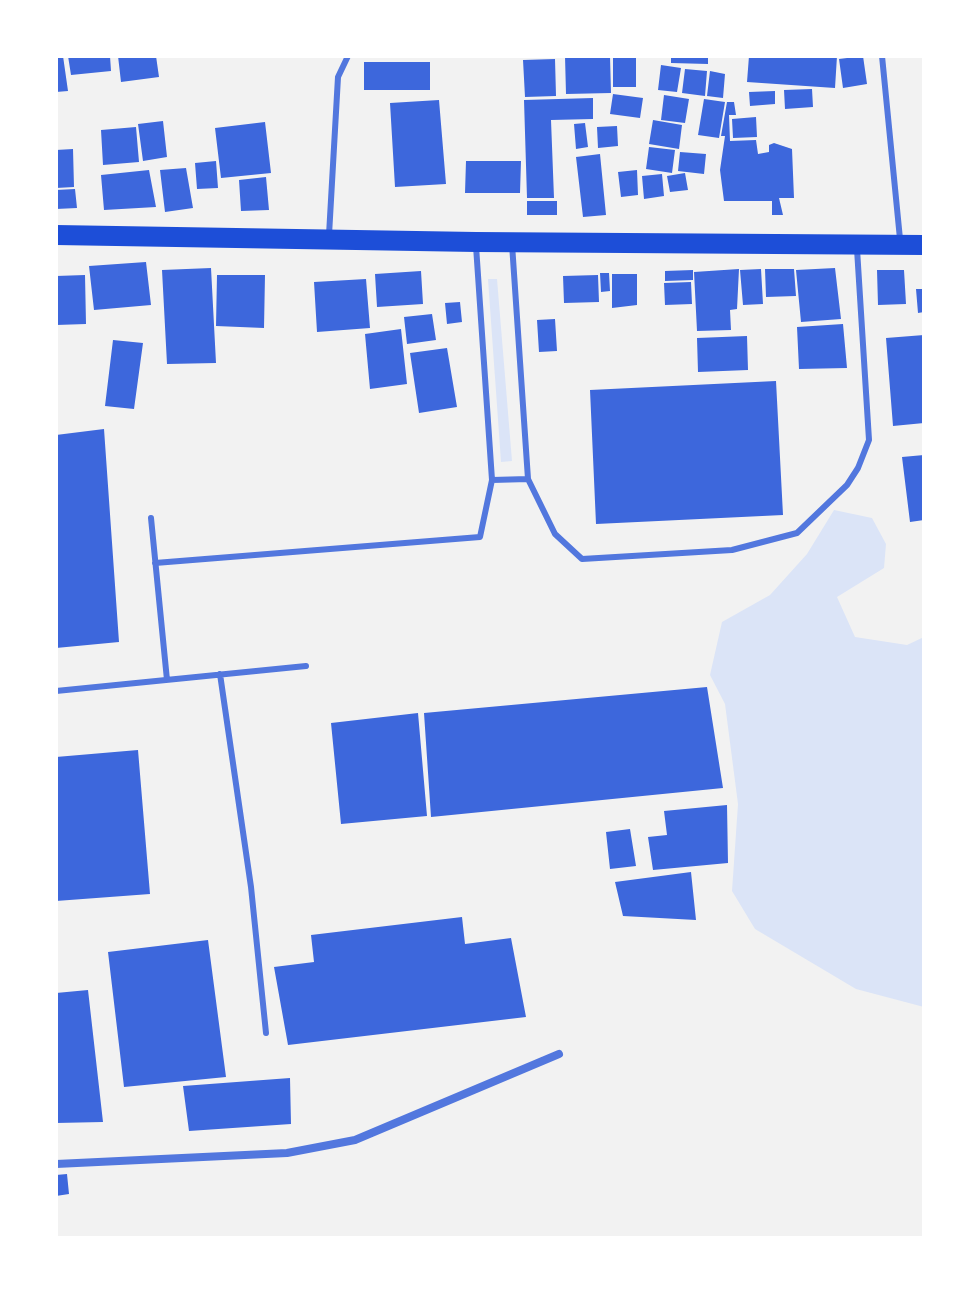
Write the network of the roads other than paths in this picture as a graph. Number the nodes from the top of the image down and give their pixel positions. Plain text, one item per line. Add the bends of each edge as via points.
1 (348, 56) edge
2 (882, 56) edge
3 (56, 235) edge
4 (329, 239) junction
5 (512, 241) junction
6 (476, 242) junction
7 (924, 245) edge
8 (857, 246) junction
9 (901, 246) junction
10 (528, 479) junction
11 (492, 480) junction
12 (151, 518) dead end
13 (155, 563) junction
14 (306, 666) dead end
15 (220, 674) junction
16 (167, 680) junction
17 (56, 691) edge
18 (266, 1033) dead end
19 (559, 1054) dead end
20 (56, 1164) edge

1 - 4 lane via 338,77
2 - 9 lane
3 - 4 main road
4 - 6 main road
5 - 6 main road
5 - 8 main road
5 - 10 lane
6 - 11 lane
7 - 9 main road
8 - 9 main road
8 - 10 lane via 869,440 847,485 797,533 732,550 582,559 555,534
10 - 11 lane
11 - 13 lane via 480,537
12 - 13 lane
13 - 16 lane
14 - 15 lane
15 - 16 lane
15 - 18 lane
16 - 17 lane
19 - 20 street via 355,1140 272,1154

